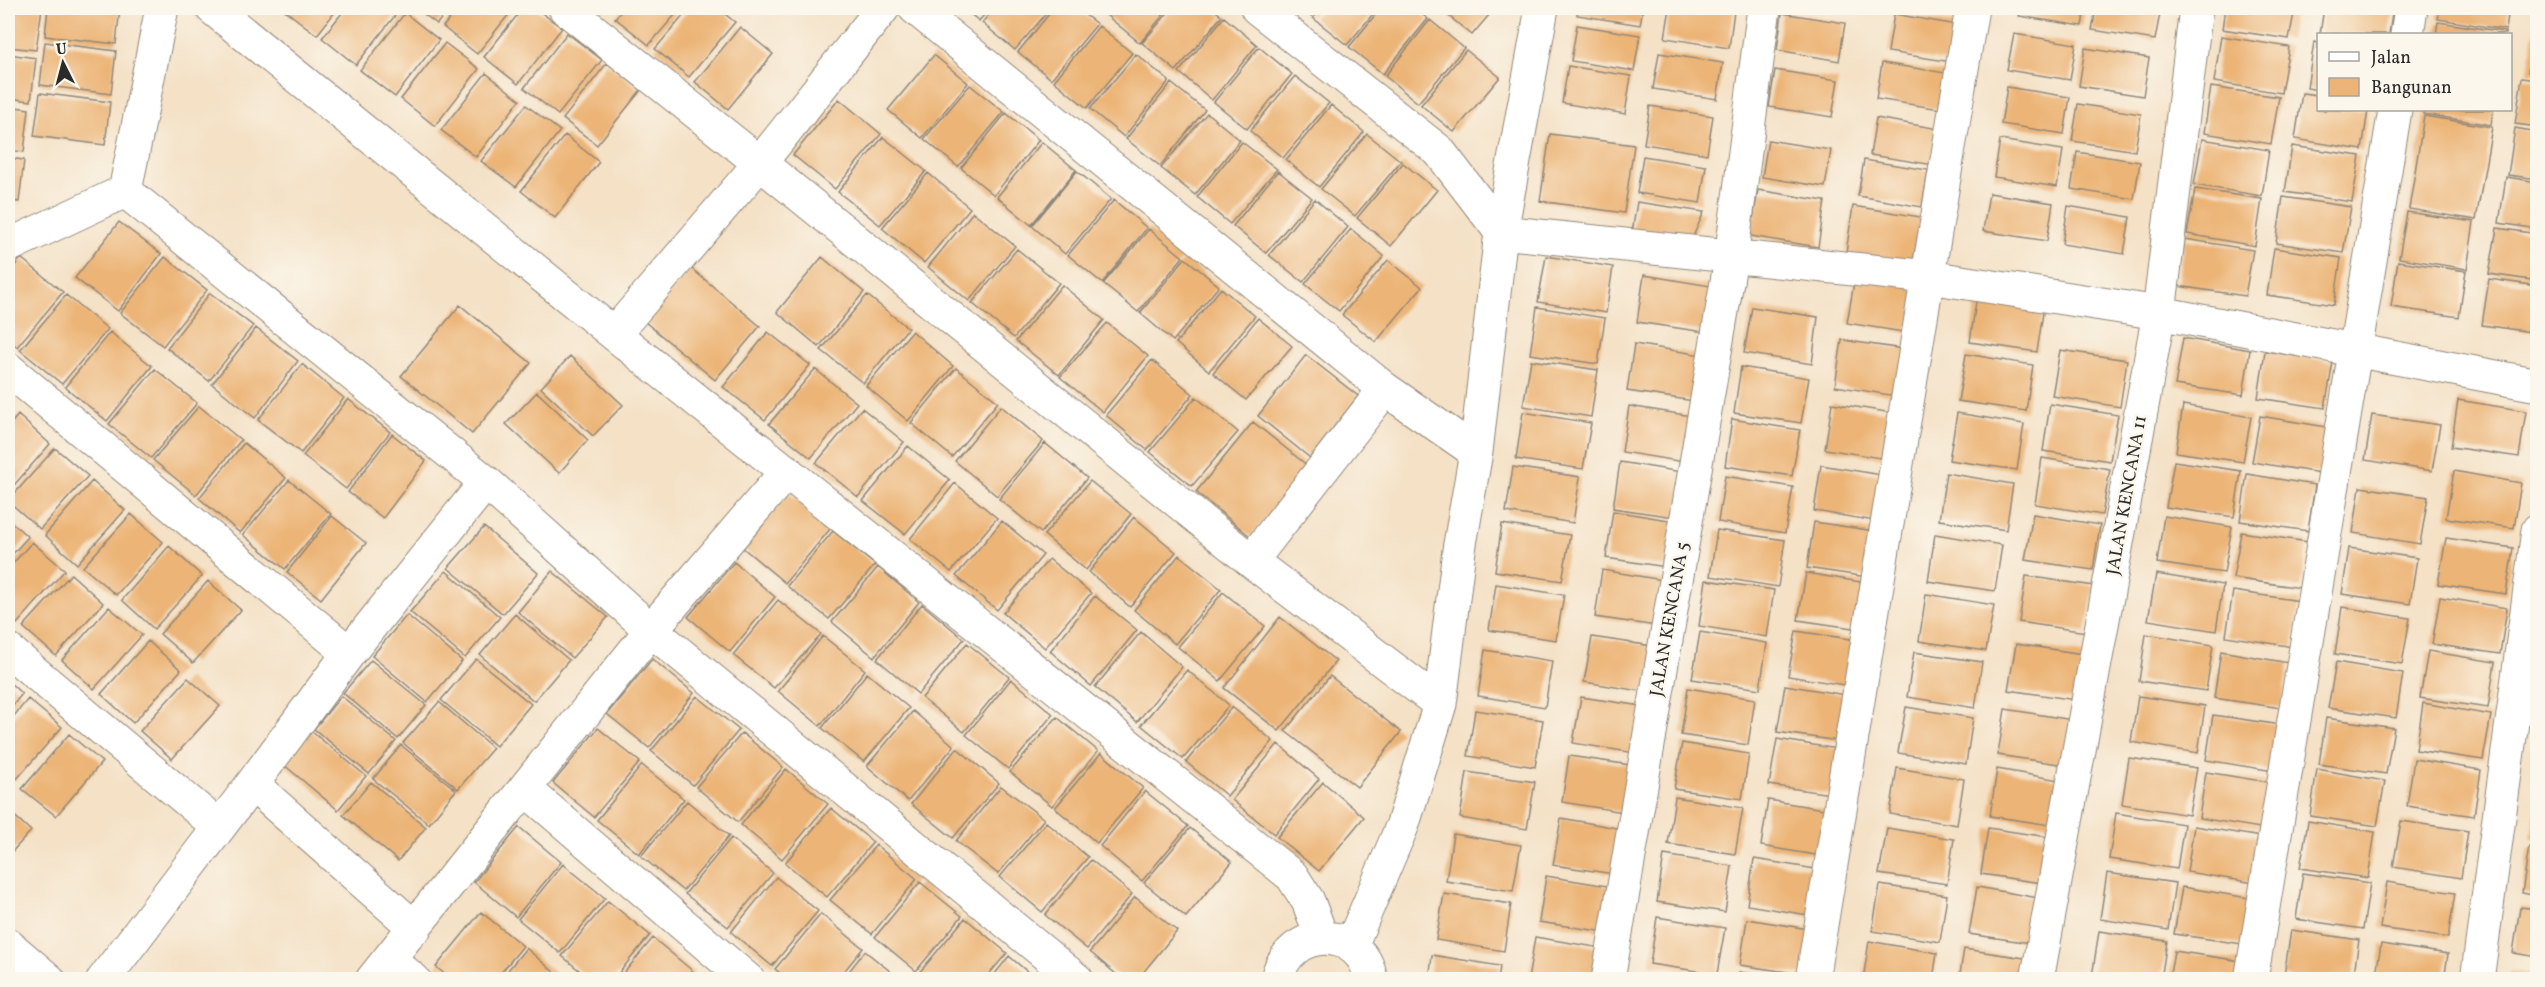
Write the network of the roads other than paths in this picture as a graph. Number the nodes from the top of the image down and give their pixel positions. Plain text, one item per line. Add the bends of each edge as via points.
1 (162, 8) edge
2 (212, 8) edge
3 (565, 8) edge
4 (884, 8) edge
5 (915, 8) edge
6 (1257, 8) edge
7 (1542, 8) edge
8 (1764, 8) edge
9 (1972, 8) edge
10 (2196, 8) edge
11 (2411, 8) edge
12 (2407, 33) edge
13 (2395, 111) edge
14 (760, 162) junction
15 (125, 191) junction
16 (1500, 232) junction
17 (8, 246) edge
18 (1731, 258) junction
19 (1929, 278) junction
20 (2159, 314) junction
21 (614, 334) junction
22 (2356, 351) junction
23 (8, 369) edge
24 (2538, 385) edge
25 (1385, 389) junction
26 (1476, 452) junction
27 (787, 471) junction
28 (486, 482) junction
29 (2538, 530) edge
30 (1251, 561) junction
31 (651, 630) junction
32 (8, 650) edge
33 (349, 653) junction
34 (1440, 704) junction
35 (252, 784) junction
36 (525, 789) junction
37 (219, 827) junction
38 (415, 928) junction
39 (1336, 942) junction
40 (8, 945) edge
41 (392, 973) edge
42 (49, 980) edge
43 (103, 980) edge
44 (748, 980) edge
45 (1077, 980) edge
46 (1277, 980) edge
47 (1371, 980) edge
48 (1608, 980) edge
49 (1812, 980) edge
50 (2037, 980) edge
51 (2251, 980) edge
52 (2477, 980) edge

1 - 15 street
2 - 21 street
3 - 14 street
4 - 14 street
5 - 25 street
6 - 16 street via 1439,151
7 - 16 street
8 - 18 street, JALAN KENCANA 5
9 - 19 street
10 - 20 street, JALAN KENCANA 11
11 - 12 street
13 - 22 street
14 - 21 street
14 - 30 street
15 - 17 street
15 - 28 street
16 - 18 street
16 - 26 street
18 - 19 street
18 - 48 street, JALAN KENCANA 5
19 - 20 street
19 - 49 street
20 - 22 street
20 - 50 street, JALAN KENCANA 11
21 - 27 street
22 - 24 street
22 - 51 street
23 - 33 street
25 - 26 street
25 - 30 street
26 - 34 street
27 - 31 street
27 - 39 street via 1292,876
28 - 31 street
28 - 33 street
29 - 52 street
30 - 34 street
31 - 36 street
31 - 45 street
32 - 37 street
33 - 35 street
34 - 39 street via 1403,824
35 - 37 street
35 - 38 street
36 - 38 street
36 - 44 street
37 - 43 street
38 - 41 street
39 - 46 street via 1306,941 1283,962
39 - 47 street via 1362,957
40 - 42 street

